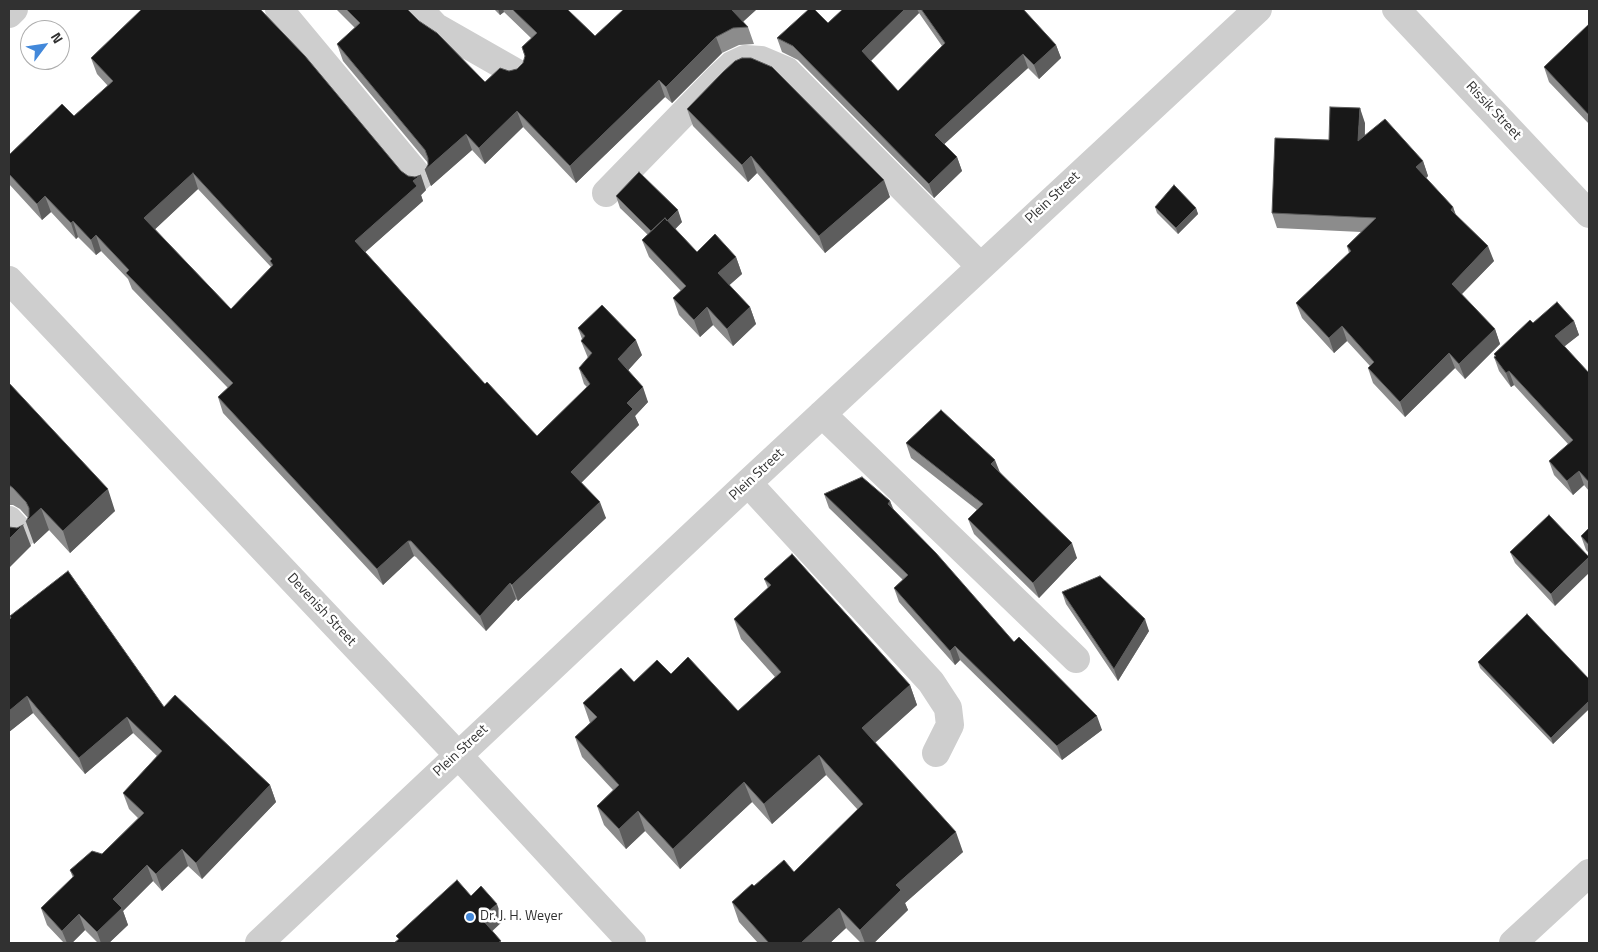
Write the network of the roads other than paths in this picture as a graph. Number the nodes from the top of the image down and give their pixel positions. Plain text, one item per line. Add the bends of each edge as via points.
1 (14, 9) edge
2 (279, 9) edge
3 (419, 9) edge
4 (1258, 9) edge
5 (1396, 9) edge
6 (9, 14) edge
7 (516, 72) edge
8 (419, 177) edge
9 (606, 193) dead end
10 (1589, 214) edge
11 (980, 266) junction
12 (9, 280) edge
13 (822, 414) junction
14 (748, 483) junction
15 (1076, 659) dead end
16 (936, 753) dead end
17 (458, 754) junction
18 (1589, 873) edge
19 (259, 943) edge
20 (632, 943) edge
21 (1513, 943) edge

1 - 6 street
2 - 8 street
3 - 7 street via 436,27
4 - 11 street, Plein Street
5 - 10 street, Rissik Street
9 - 11 street via 732,65 745,59 761,60 787,71
11 - 13 street, Plein Street
12 - 17 street, Devenish Street
13 - 14 street, Plein Street
13 - 15 street
14 - 16 street via 931,682 948,708 950,725
14 - 17 street, Plein Street
17 - 19 street, Plein Street
17 - 20 street, Devenish Street
18 - 21 street

